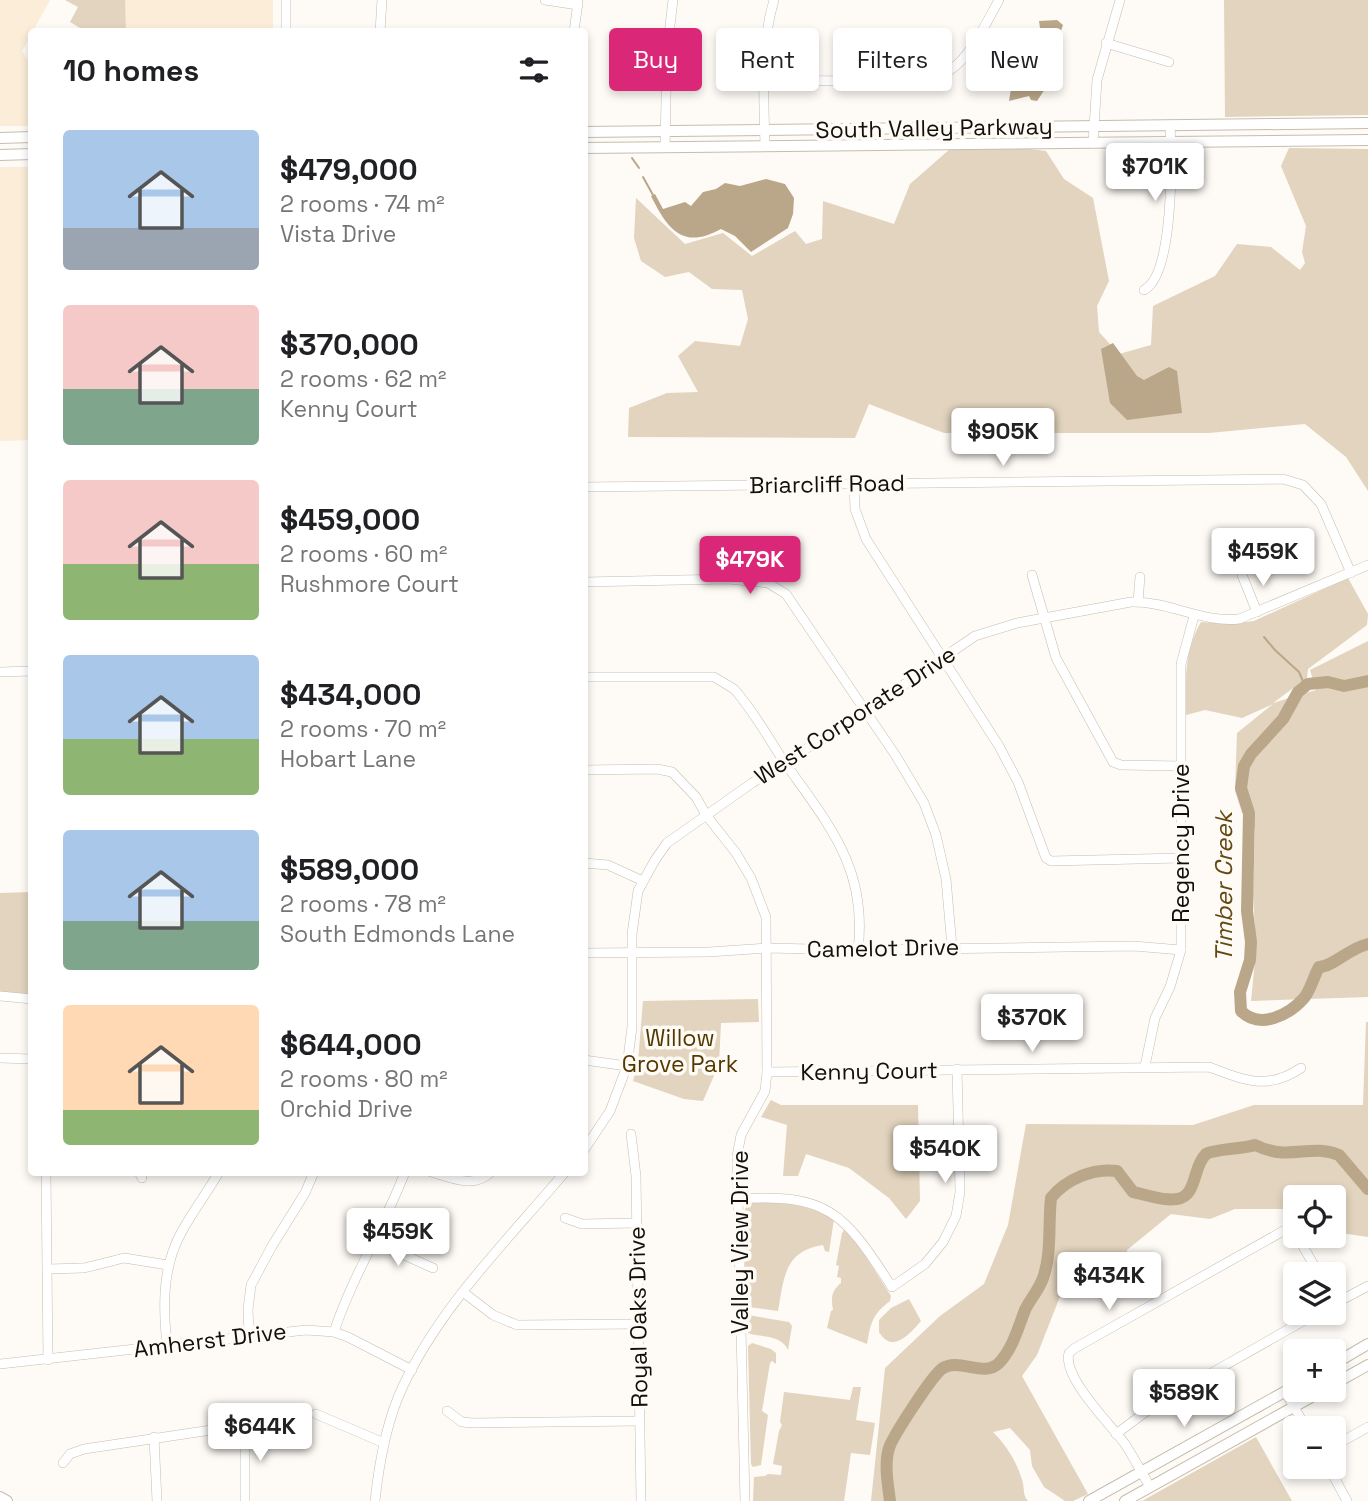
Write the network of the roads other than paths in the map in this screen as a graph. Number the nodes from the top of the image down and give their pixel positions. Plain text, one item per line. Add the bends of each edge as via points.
1 (286, 0) edge
2 (382, 0) edge
3 (545, 0) edge
4 (673, 0) edge
5 (774, 0) edge
6 (999, 0) edge
7 (1120, 0) edge
8 (578, 2) edge
9 (286, 28) edge
10 (380, 28) edge
11 (575, 28) edge
12 (767, 28) edge
13 (1106, 43) junction
14 (1170, 62) dead end
15 (819, 79) edge
16 (764, 91) edge
17 (1368, 123) edge
18 (1333, 124) junction
19 (1170, 126) junction
20 (1093, 127) junction
21 (765, 130) junction
22 (666, 131) junction
23 (588, 132) edge
24 (28, 137) edge
25 (0, 138) edge
26 (1368, 140) edge
27 (1334, 141) junction
28 (1171, 142) junction
29 (1093, 143) junction
30 (765, 146) junction
31 (665, 147) junction
32 (588, 148) edge
33 (28, 154) edge
34 (0, 155) edge
35 (1144, 290) dead end
36 (854, 484) junction
37 (588, 487) edge
38 (1368, 565) edge
39 (1351, 573) junction
40 (1032, 575) dead end
41 (1242, 575) dead end
42 (1140, 577) dead end
43 (588, 582) edge
44 (1139, 601) junction
45 (1257, 612) junction
46 (1194, 616) junction
47 (1043, 617) junction
48 (942, 658) junction
49 (28, 671) edge
50 (0, 672) edge
51 (588, 677) edge
52 (864, 712) junction
53 (785, 762) junction
54 (1181, 766) junction
55 (588, 770) edge
56 (706, 815) junction
57 (1181, 858) junction
58 (588, 863) edge
59 (643, 881) junction
60 (953, 947) junction
61 (766, 948) junction
62 (858, 950) junction
63 (1181, 950) junction
64 (632, 952) junction
65 (588, 953) edge
66 (0, 996) edge
67 (28, 999) edge
68 (0, 1058) edge
69 (28, 1059) edge
70 (588, 1061) edge
71 (627, 1066) junction
72 (1145, 1066) junction
73 (1301, 1068) dead end
74 (957, 1069) junction
75 (767, 1072) junction
76 (631, 1134) dead end
77 (588, 1145) edge
78 (46, 1176) edge
79 (216, 1176) edge
80 (312, 1176) edge
81 (403, 1176) edge
82 (443, 1176) edge
83 (486, 1176) edge
84 (562, 1176) edge
85 (737, 1199) junction
86 (565, 1218) dead end
87 (637, 1223) junction
88 (1283, 1231) edge
89 (375, 1242) junction
90 (168, 1265) junction
91 (433, 1268) dead end
92 (48, 1269) junction
93 (1368, 1286) edge
94 (463, 1292) junction
95 (1346, 1296) edge
96 (638, 1324) junction
97 (1296, 1325) edge
98 (334, 1332) junction
99 (249, 1336) junction
100 (1368, 1344) edge
101 (167, 1345) junction
102 (1346, 1357) edge
103 (48, 1360) junction
104 (0, 1364) edge
105 (1368, 1365) edge
106 (412, 1370) junction
107 (1346, 1377) edge
108 (1283, 1392) edge
109 (1293, 1402) edge
110 (1302, 1402) edge
111 (1294, 1406) junction
112 (447, 1411) dead end
113 (316, 1414) dead end
114 (1299, 1416) edge
115 (639, 1421) junction
116 (1368, 1427) edge
117 (1116, 1434) junction
118 (153, 1437) junction
119 (1346, 1439) edge
120 (384, 1443) junction
121 (63, 1463) dead end
122 (1141, 1472) junction
123 (1335, 1479) edge
124 (1150, 1487) junction
125 (0, 1497) edge
126 (7, 1501) edge
127 (157, 1501) edge
128 (245, 1501) edge
129 (374, 1501) edge
130 (641, 1501) edge
131 (745, 1501) edge
132 (1089, 1501) edge
133 (1125, 1501) edge
134 (1347, 1501) edge

1 - 9 street
2 - 10 street
3 - 8 street
4 - 22 street
5 - 12 street
6 - 15 street via 976,40 948,72 921,78
7 - 13 street
8 - 11 street
13 - 14 street
13 - 20 street
16 - 21 street
17 - 18 main road, South Valley Parkway
18 - 19 main road, South Valley Parkway
18 - 27 main road
19 - 20 main road, South Valley Parkway
19 - 28 street
20 - 21 main road, South Valley Parkway
20 - 29 street
21 - 22 main road, South Valley Parkway
21 - 30 street
22 - 23 main road, South Valley Parkway
22 - 31 street
24 - 25 main road
26 - 27 main road, South Valley Parkway
27 - 28 main road, South Valley Parkway
28 - 29 main road, South Valley Parkway
28 - 35 street via 1169,222 1155,275
29 - 30 main road, South Valley Parkway
30 - 31 main road, South Valley Parkway
31 - 32 main road, South Valley Parkway
33 - 34 main road
36 - 37 street, Briarcliff Road
36 - 39 street, Briarcliff Road via 1283,479 1303,485 1321,504
36 - 48 street via 855,509 866,540
38 - 39 street, West Corporate Drive
39 - 45 street, West Corporate Drive
40 - 47 street
41 - 45 street
42 - 44 street
43 - 52 street via 728,579 768,583 797,608
44 - 46 street, West Corporate Drive
44 - 47 street, West Corporate Drive
45 - 46 street, West Corporate Drive via 1225,620
46 - 54 street, Regency Drive via 1181,664
47 - 48 street, West Corporate Drive via 975,636
47 - 54 street via 1056,658 1113,762
48 - 52 street, West Corporate Drive
48 - 57 street via 1018,782 1046,858
49 - 50 street
51 - 53 street via 715,677 734,689
52 - 53 street, West Corporate Drive
52 - 60 street via 896,756 929,815 946,878
53 - 56 street, West Corporate Drive
53 - 62 street via 846,856 859,909
54 - 57 street, Regency Drive
55 - 56 street, Valley View Drive via 672,772 689,787
56 - 59 street, West Corporate Drive via 667,844
56 - 61 street, Valley View Drive via 736,853 758,892 766,917
57 - 63 street, Regency Drive
58 - 59 street via 608,864
59 - 64 street, West Corporate Drive
60 - 62 street, Camelot Drive
60 - 63 street, Camelot Drive
61 - 62 street, Camelot Drive
61 - 64 street, Camelot Drive
61 - 75 street, Valley View Drive
63 - 72 street, Regency Drive via 1155,1018
64 - 65 street, Camelot Drive
64 - 71 street, West Corporate Drive via 632,1043
66 - 67 street
68 - 69 street
70 - 71 street
71 - 77 street, West Corporate Drive via 610,1111
72 - 73 street, Kenny Court via 1209,1067 1250,1082 1284,1080
72 - 74 street, Kenny Court
74 - 75 street, Kenny Court
74 - 85 street via 960,1192 956,1216 925,1264 892,1287 849,1227 822,1206 803,1200
75 - 85 street, Valley View Drive via 765,1091 741,1135
76 - 87 street, Royal Oaks Drive
78 - 92 street
79 - 90 street via 180,1234
80 - 99 street via 251,1285
81 - 89 street
82 - 83 street via 458,1181
84 - 94 street
85 - 131 street, Valley View Drive
86 - 87 street via 582,1224
87 - 96 street, Royal Oaks Drive
88 - 117 street via 1072,1350 1069,1366
89 - 91 street
89 - 98 street via 345,1298
90 - 92 street via 124,1258 84,1268
90 - 101 street via 164,1295
92 - 103 street
93 - 95 street
94 - 96 street via 493,1315 517,1325
94 - 106 street
96 - 115 street, Royal Oaks Drive
97 - 117 street via 1155,1405
98 - 99 street, Amherst Drive via 295,1330
98 - 106 street, Amherst Drive
99 - 101 street, Amherst Drive
100 - 102 main road
101 - 103 street, Amherst Drive
103 - 104 street, Amherst Drive
105 - 107 main road
106 - 120 street
108 - 122 main road
109 - 111 street
110 - 111 main road
111 - 114 street
111 - 124 main road
112 - 115 street via 462,1422
113 - 120 street
115 - 130 street, Royal Oaks Drive
116 - 119 street
117 - 122 street
118 - 121 street via 84,1449 70,1454
118 - 127 street
118 - 128 street via 245,1425
120 - 129 street
122 - 124 street
122 - 132 main road
123 - 134 street
124 - 133 main road
125 - 126 main road

